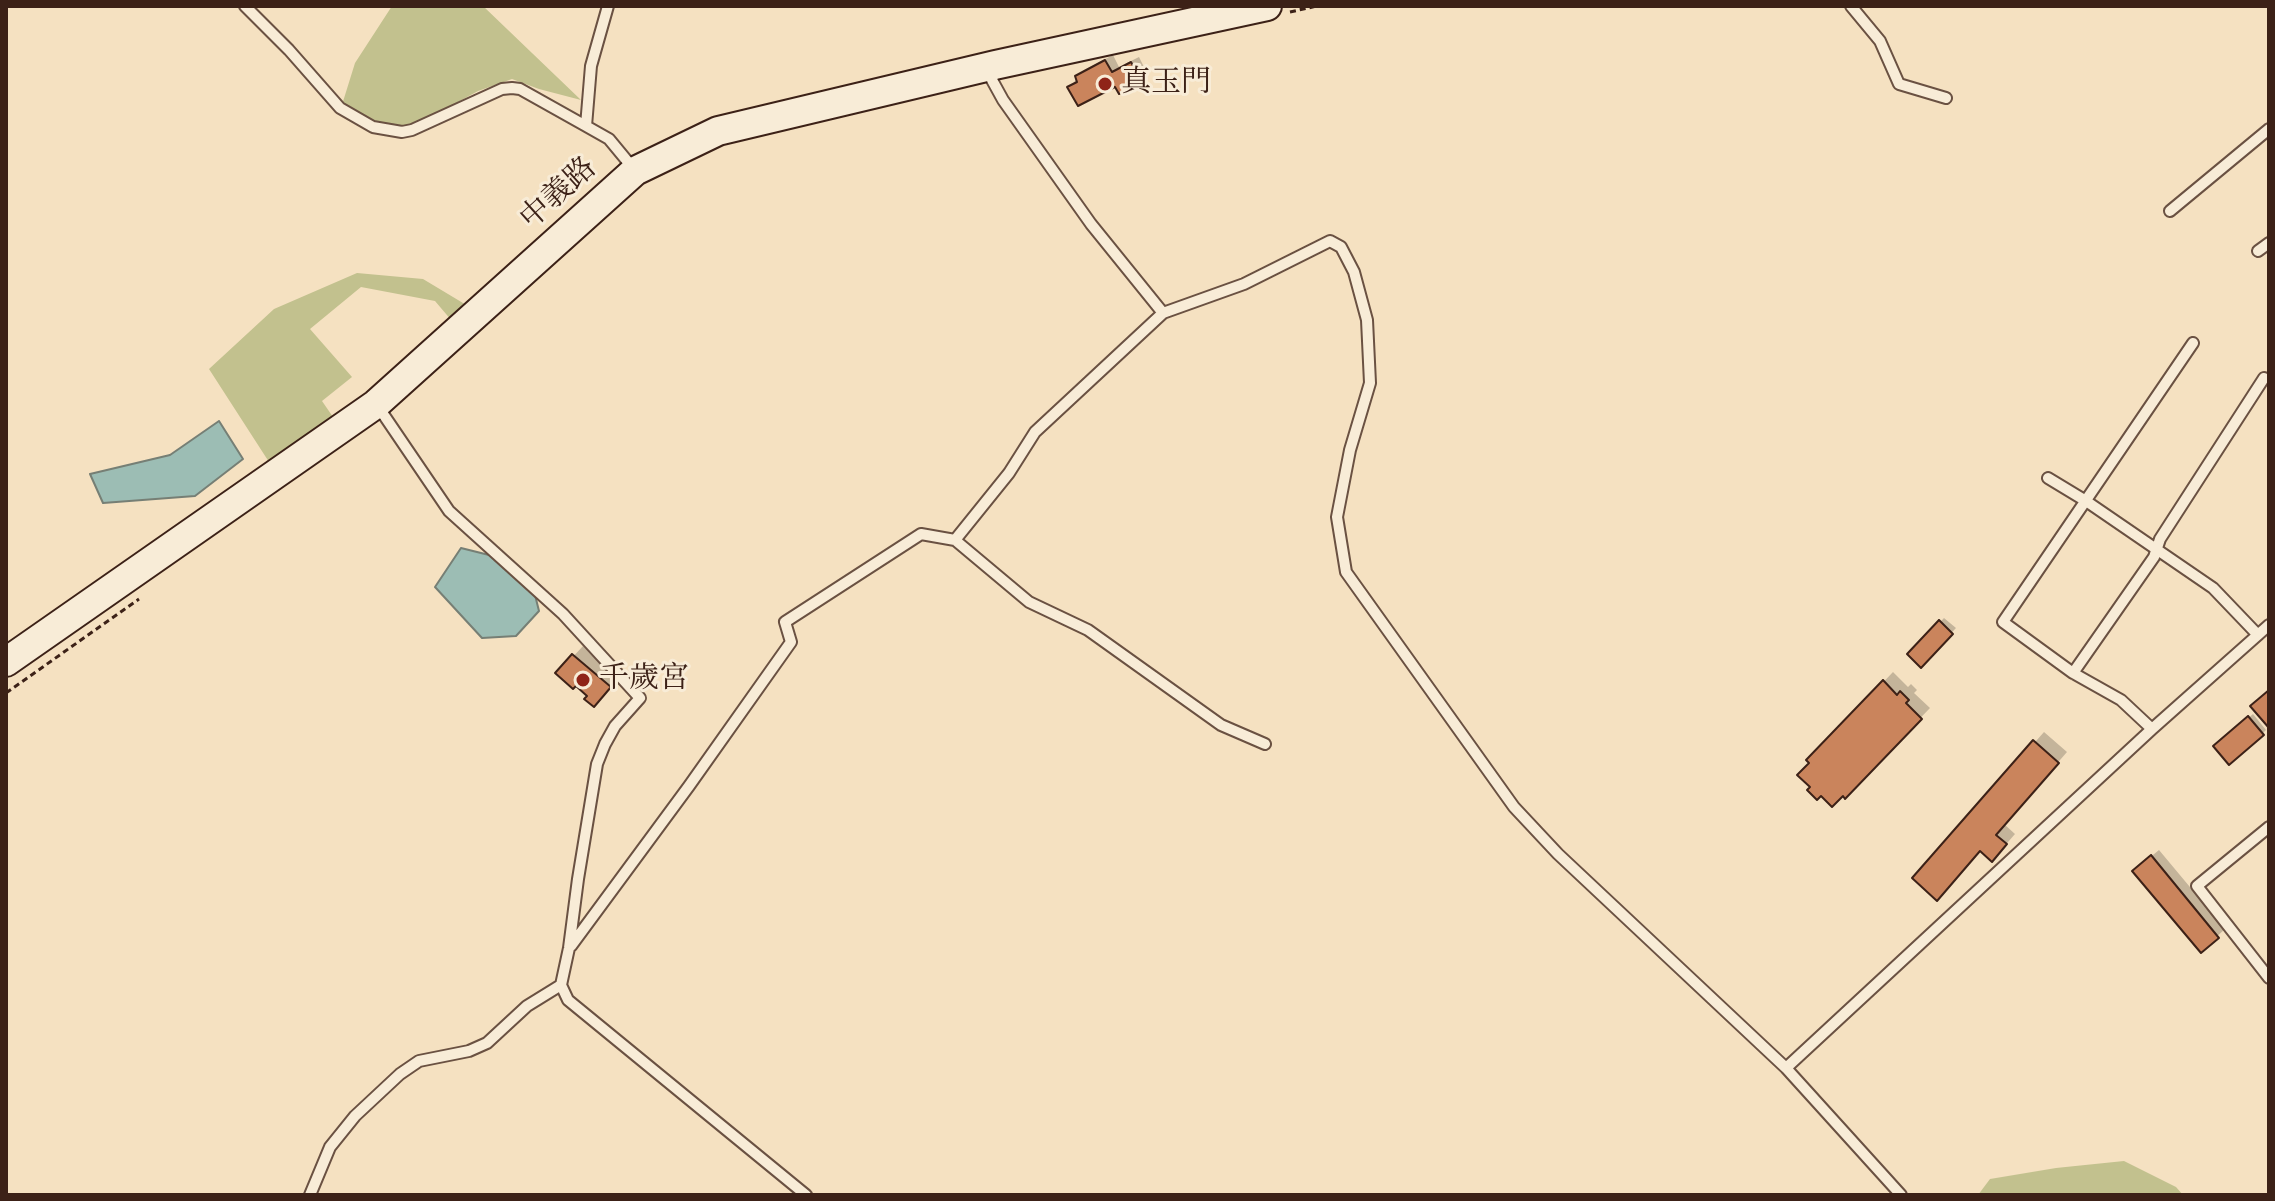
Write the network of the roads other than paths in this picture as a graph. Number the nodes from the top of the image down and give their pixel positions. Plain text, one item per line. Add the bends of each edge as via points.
1 (245, 6) edge
2 (608, 6) edge
3 (1267, 6) edge
4 (1851, 6) edge
5 (995, 65) junction
6 (1946, 98) dead end
7 (586, 126) junction
8 (2269, 129) edge
9 (635, 171) junction
10 (2170, 211) dead end
11 (2269, 243) edge
12 (2258, 251) dead end
13 (1163, 313) junction
14 (2193, 343) dead end
15 (2264, 378) dead end
16 (376, 404) junction
17 (2048, 478) dead end
18 (2086, 501) junction
19 (955, 540) junction
20 (2155, 548) junction
21 (2269, 625) edge
22 (2258, 635) junction
23 (6, 662) edge
24 (2073, 673) junction
25 (2152, 729) junction
26 (1265, 744) dead end
27 (2269, 827) edge
28 (569, 948) junction
29 (2269, 978) edge
30 (561, 985) junction
31 (1786, 1068) junction
32 (310, 1195) edge
33 (806, 1195) edge
34 (1901, 1195) edge

1 - 7 lane via 340,108 373,127 412,130 512,88
2 - 7 lane via 591,66
3 - 5 street, 中義路
4 - 6 lane via 1880,41 1899,84
5 - 9 street, 中義路 via 718,131
5 - 13 lane via 992,80 1003,100 1091,224
7 - 9 lane via 609,139
8 - 10 lane
9 - 16 street, 中義路
11 - 12 lane
13 - 19 lane via 1035,432
13 - 31 lane via 1244,284 1330,241 1341,247 1367,320 1370,383 1337,517 1346,572 1514,807
14 - 18 lane
15 - 20 lane
16 - 23 street, 中義路
16 - 28 lane via 449,511 563,614 640,698 615,726 597,764
17 - 18 lane
18 - 20 lane
18 - 24 lane via 2003,622
19 - 26 lane via 1029,602 1088,630 1221,725
19 - 28 lane via 921,534 785,622 791,642
20 - 22 lane via 2213,588
20 - 24 lane via 2154,557
21 - 22 lane
22 - 25 lane
24 - 25 lane via 2121,700
25 - 31 lane
27 - 29 lane via 2197,886
28 - 30 lane
30 - 32 lane via 527,1006 487,1043 419,1061 400,1074 330,1147
30 - 33 lane via 568,1000
31 - 34 lane

